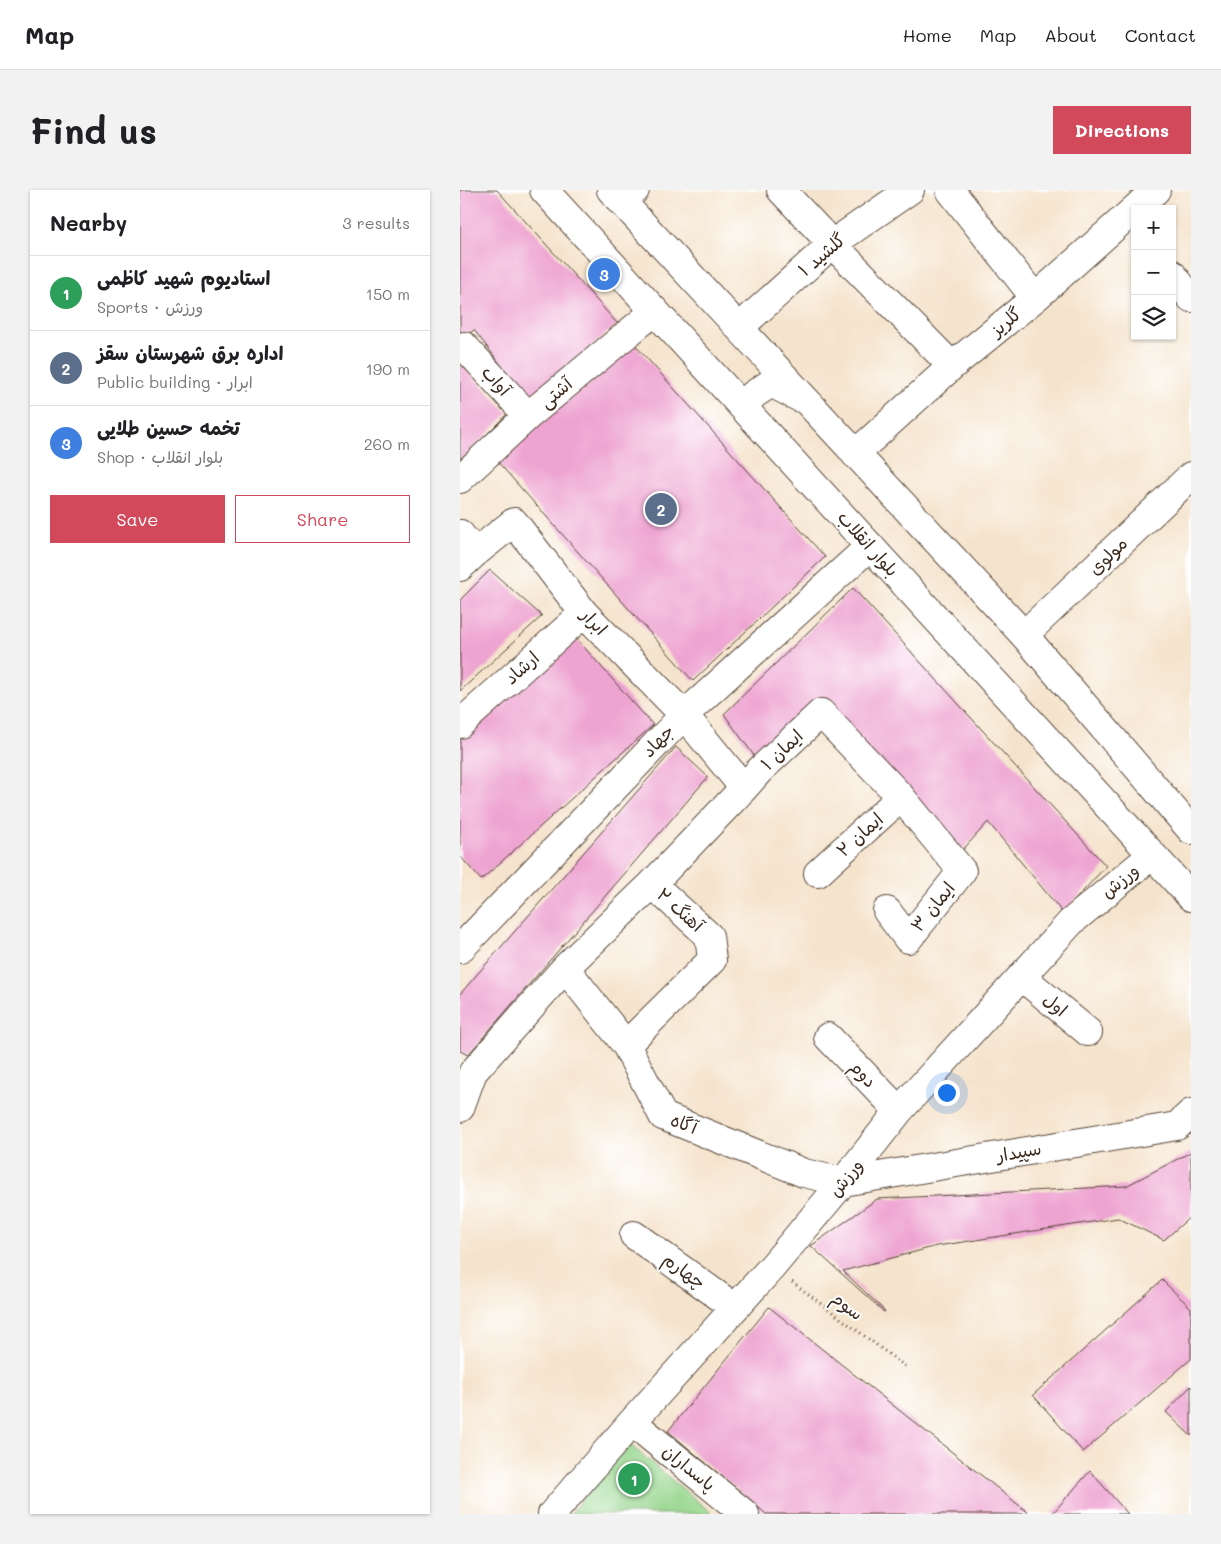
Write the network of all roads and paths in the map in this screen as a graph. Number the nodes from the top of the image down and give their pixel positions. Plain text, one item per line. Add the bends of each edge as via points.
1 (544, 190) edge
2 (780, 190) edge
3 (910, 190) edge
4 (950, 190) edge
5 (1156, 190) edge
6 (622, 194) edge
7 (1144, 205) edge
8 (1131, 220) edge
9 (832, 244) junction
10 (1176, 279) edge
11 (1035, 298) junction
12 (1191, 298) edge
13 (655, 311) junction
14 (740, 327) junction
15 (464, 346) dead end
16 (952, 366) junction
17 (808, 402) junction
18 (744, 408) junction
19 (528, 416) junction
20 (855, 454) junction
21 (460, 479) edge
22 (1188, 486) edge
23 (870, 546) junction
24 (465, 551) edge
25 (584, 613) junction
26 (1024, 635) junction
27 (684, 715) junction
28 (460, 724) edge
29 (744, 788) junction
30 (901, 797) junction
31 (1191, 830) edge
32 (1152, 855) junction
33 (818, 873) dead end
34 (652, 884) junction
35 (1191, 897) edge
36 (886, 911) dead end
37 (460, 949) edge
38 (565, 968) junction
39 (1022, 977) junction
40 (1088, 1032) dead end
41 (828, 1037) dead end
42 (626, 1045) junction
43 (466, 1069) edge
44 (460, 1108) edge
45 (899, 1111) junction
46 (1191, 1113) edge
47 (843, 1182) junction
48 (634, 1235) dead end
49 (772, 1266) junction
50 (734, 1307) junction
51 (906, 1367) dead end
52 (632, 1422) junction
53 (552, 1514) edge
54 (745, 1514) edge

1 - 13 street, بلوار انقلاب
2 - 9 street
3 - 9 street, گلشید ۱
4 - 11 street
5 - 7 street, گلریز
6 - 14 street
8 - 11 street, گلریز
9 - 14 street, گلشید ۱
9 - 16 street
10 - 12 street
11 - 16 street, گلریز
13 - 18 street, بلوار انقلاب
13 - 19 street, آشتی
14 - 17 street
15 - 19 street, آواب
16 - 20 street, گلریز
17 - 18 street via 771,383 753,395
17 - 20 street
18 - 23 street, بلوار انقلاب
19 - 21 street, آشتی
20 - 26 street
22 - 26 street, مولوی
23 - 27 street, جهاد
23 - 32 street, بلوار انقلاب
24 - 25 street, ابرار via 514,522
25 - 27 street, ابرار
25 - 28 street, ارشاد
26 - 31 street
27 - 29 street, ابرار
27 - 37 street, جهاد
29 - 30 street, ایمان ۱ via 821,713
29 - 34 street, ایمان ۱
30 - 33 street, ایمان ۲
30 - 36 street, ایمان ۳ via 962,871 908,939
32 - 35 street, بلوار انقلاب
32 - 39 street, ورزش via 1071,922
34 - 38 street, ایمان ۱
34 - 42 street, آهنگ ۲ via 709,936 712,960
38 - 42 street, آگاه
38 - 43 street, ایمان ۱
39 - 40 street, اول
39 - 45 street, ورزش
41 - 45 street, دوم
42 - 47 street, آگاه via 663,1116 804,1173
43 - 44 street
45 - 47 street, ورزش
46 - 47 street, سپیدار via 1177,1126
47 - 49 street, ورزش
48 - 50 street, چهارم
49 - 50 street, ورزش
49 - 51 path, سوم
50 - 52 street, ورزش
52 - 53 street, ورزش
52 - 54 street, پاسداران

